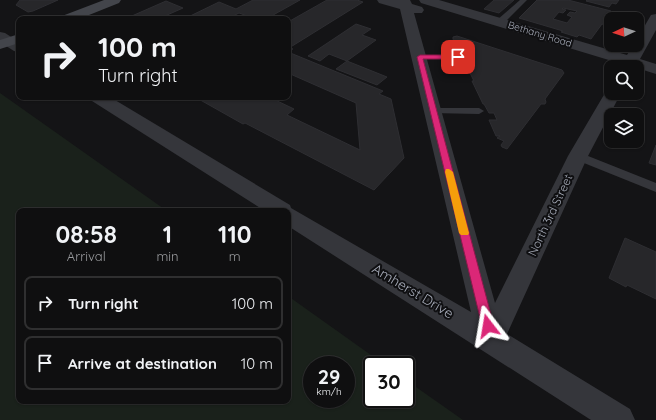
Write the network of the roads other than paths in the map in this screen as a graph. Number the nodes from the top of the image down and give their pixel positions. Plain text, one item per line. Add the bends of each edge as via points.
1 (115, 0) edge
2 (383, 0) edge
3 (524, 0) edge
4 (412, 2) edge
5 (75, 16) edge
6 (656, 18) edge
7 (500, 22) junction
8 (420, 57) junction
9 (458, 57) dead end
10 (617, 60) edge
11 (631, 60) edge
12 (644, 67) edge
13 (604, 68) edge
14 (656, 69) edge
15 (644, 80) edge
16 (656, 84) edge
17 (103, 100) edge
18 (609, 100) edge
19 (434, 111) junction
20 (479, 111) dead end
21 (578, 156) junction
22 (656, 188) edge
23 (277, 208) edge
24 (291, 217) edge
25 (492, 339) junction
26 (619, 420) edge

1 - 5 main road
2 - 4 street, Bethany Road
3 - 7 lane
4 - 7 street, Bethany Road
4 - 8 street
4 - 13 street, Bethany Road
6 - 11 street
7 - 10 street, Bethany Road
8 - 9 lane
8 - 19 street
12 - 14 street, Bethany Road
15 - 16 street
17 - 23 street
18 - 21 street, North 3rd Street
19 - 20 lane
19 - 25 street
21 - 22 lane
21 - 25 street, North 3rd Street
24 - 25 street, Amherst Drive
25 - 26 street, Amherst Drive

